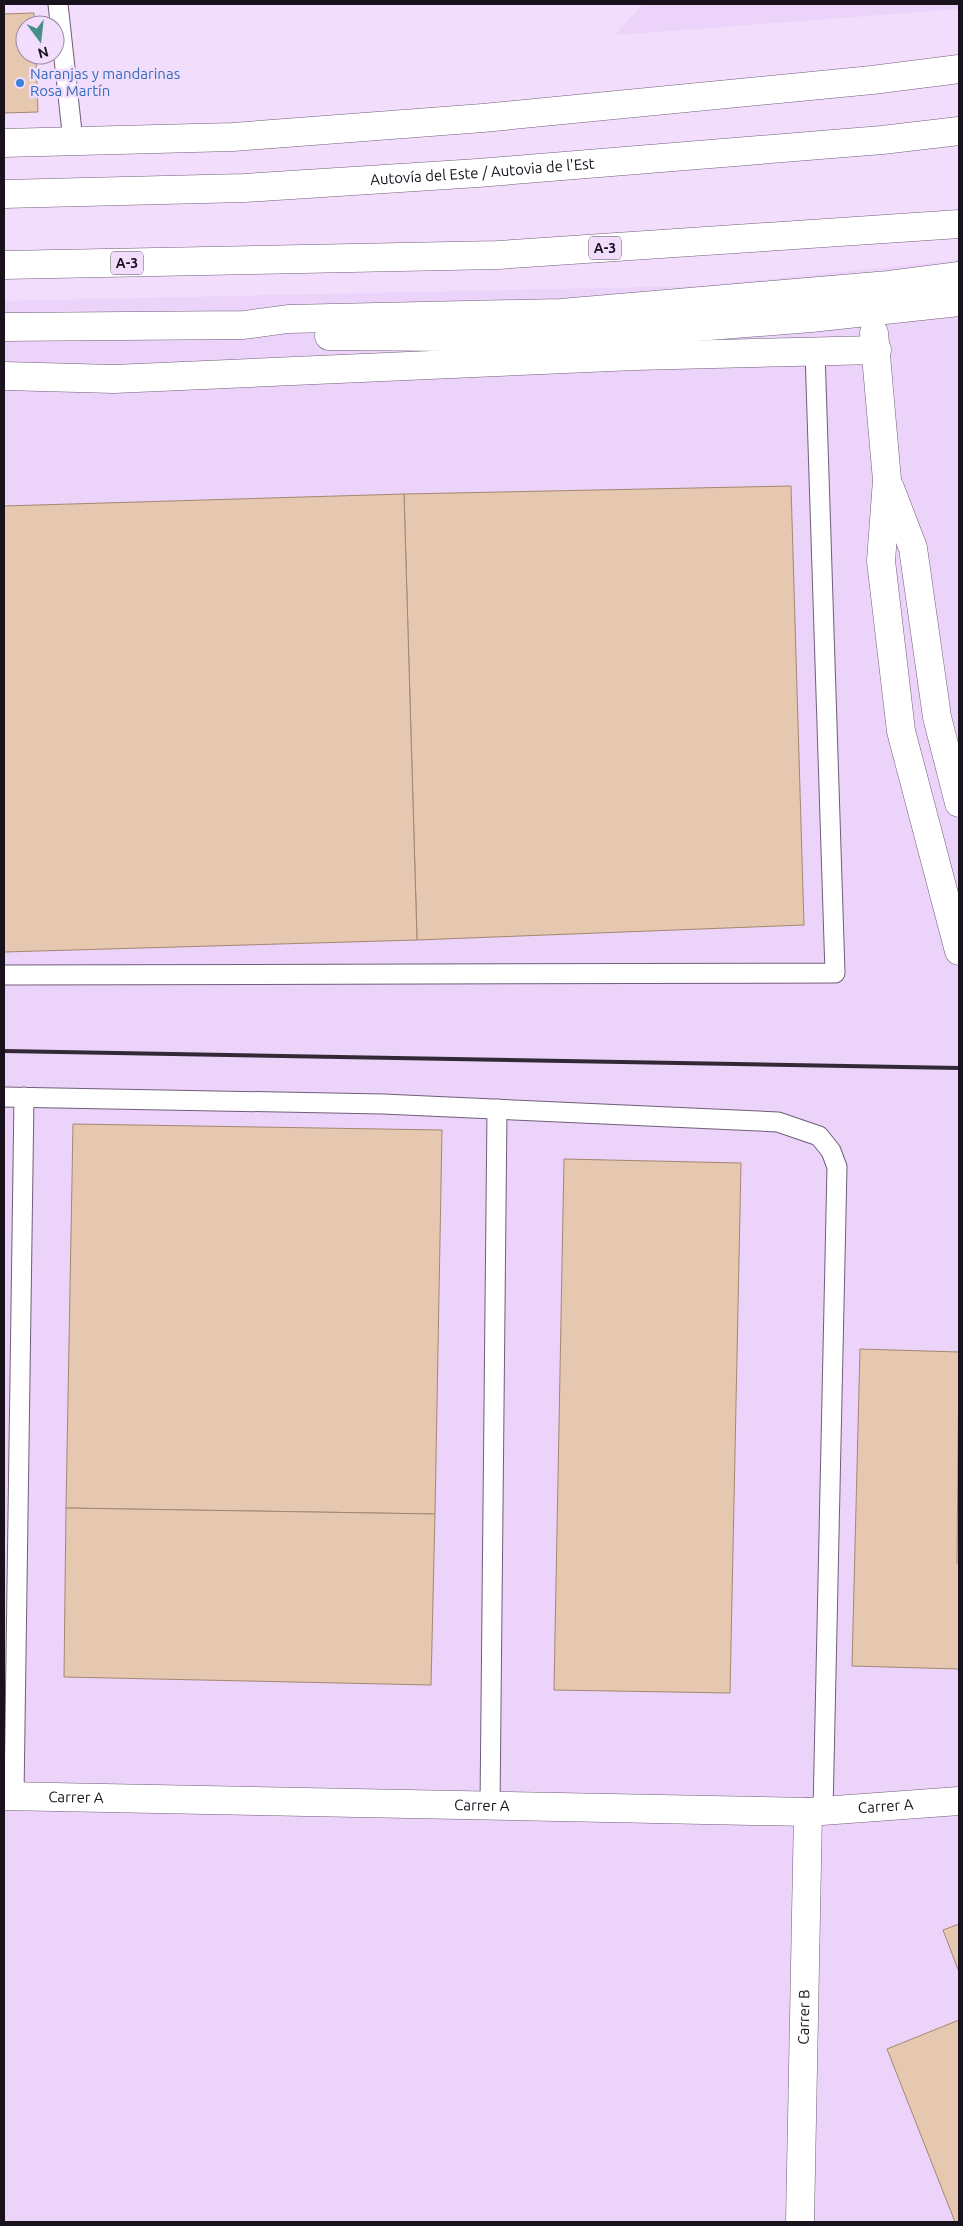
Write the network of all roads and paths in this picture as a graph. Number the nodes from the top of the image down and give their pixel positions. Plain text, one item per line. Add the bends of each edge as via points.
1 (58, 4) edge
2 (959, 68) edge
3 (959, 131) edge
4 (73, 141) junction
5 (4, 143) edge
6 (4, 194) edge
7 (959, 224) edge
8 (4, 265) edge
9 (959, 276) edge
10 (959, 302) edge
11 (871, 312) junction
12 (244, 325) junction
13 (4, 327) edge
14 (877, 350) junction
15 (815, 351) junction
16 (4, 376) edge
17 (887, 480) junction
18 (959, 803) edge
19 (959, 951) edge
20 (4, 976) edge
21 (4, 1096) edge
22 (24, 1097) junction
23 (497, 1109) junction
24 (9, 1796) edge
25 (959, 1801) edge
26 (490, 1806) junction
27 (816, 1812) junction
28 (800, 2222) edge

1 - 4 lane
2 - 4 main road via 872,80 483,118 233,137
3 - 6 main road, Autovía del Este / Autovia de l'Est via 488,172 254,187
4 - 5 main road
7 - 8 main road, A-3 via 498,255
9 - 12 main road via 890,285 562,313 288,319
10 - 11 main road
11 - 12 main road via 557,338 290,336
11 - 14 main road
12 - 13 main road
14 - 15 main road
14 - 17 main road
15 - 16 main road via 626,356 114,379
15 - 20 lane via 835,973
17 - 18 main road via 913,548 937,717
17 - 19 main road via 881,560 901,731
21 - 22 lane
22 - 23 lane
22 - 24 lane
23 - 26 lane
23 - 27 lane via 778,1122 820,1136 831,1151 837,1168
24 - 26 main road, Carrer A
25 - 27 main road, Carrer A
26 - 27 main road, Carrer A
27 - 28 main road, Carrer B

